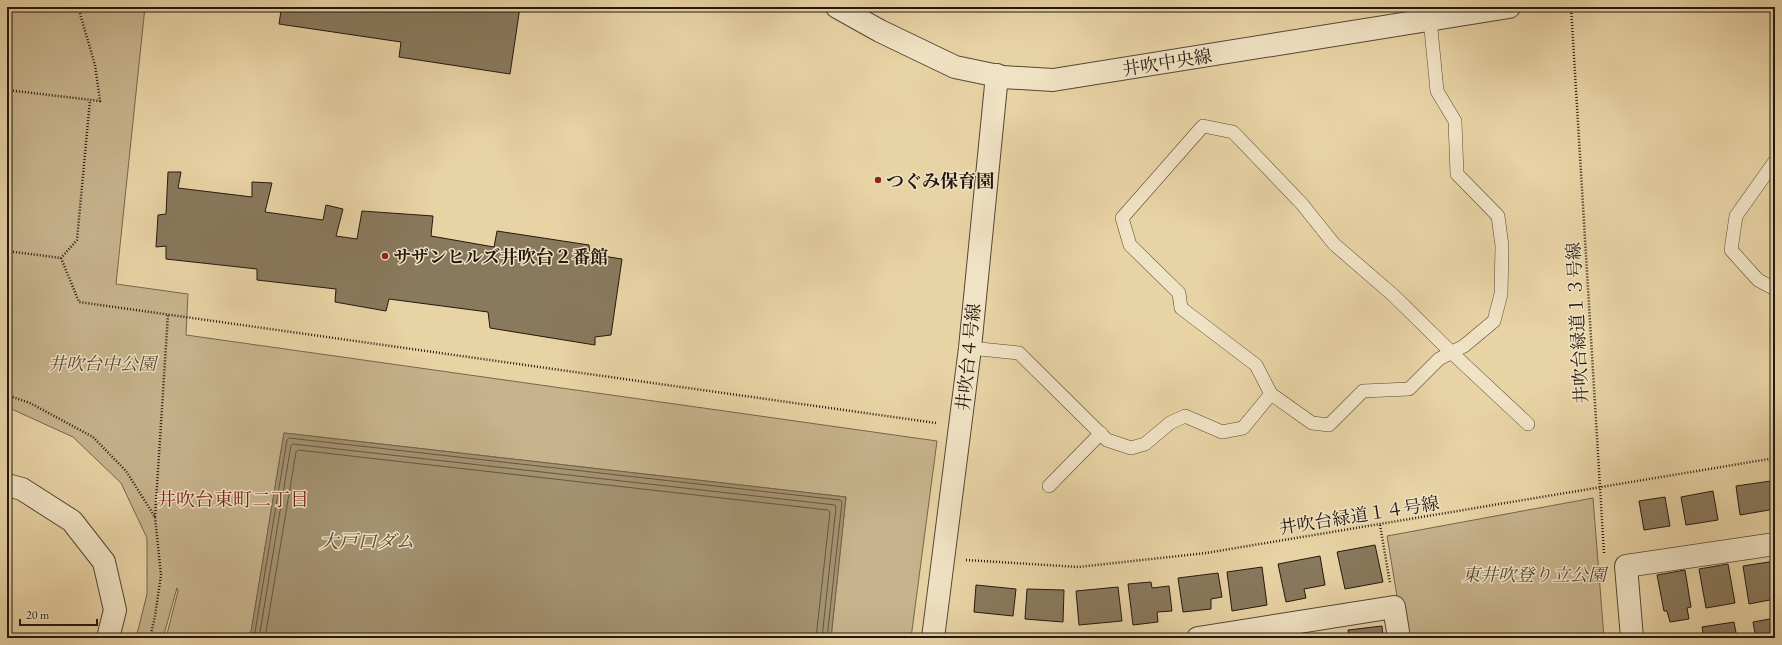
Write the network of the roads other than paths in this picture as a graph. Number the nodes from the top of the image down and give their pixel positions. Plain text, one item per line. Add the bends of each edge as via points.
1 (837, 7) edge
2 (1509, 7) edge
3 (1430, 19) junction
4 (997, 75) junction
5 (1775, 162) edge
6 (1775, 289) edge
7 (970, 348) junction
8 (1451, 352) junction
9 (1271, 394) junction
10 (1528, 424) dead end
11 (1101, 433) junction
12 (7, 486) edge
13 (1049, 486) dead end
14 (1775, 544) edge
15 (1212, 637) edge
16 (108, 638) edge
17 (933, 638) edge
18 (1399, 638) edge
19 (1632, 638) edge

1 - 4 street, 井吹中央線 via 955,67
2 - 3 street, 井吹中央線
3 - 4 street, 井吹中央線 via 1053,80
3 - 8 lane via 1437,91 1455,121 1457,174 1498,216 1502,246 1501,294 1494,321 1464,346
4 - 7 street, 井吹台４号線
5 - 6 lane via 1736,216 1731,250 1758,280
7 - 11 lane via 1019,353
7 - 17 street, 井吹台４号線
8 - 9 lane via 1439,359 1409,389 1363,391 1329,424 1312,423
8 - 9 lane via 1393,295 1334,244 1302,204 1233,132 1203,126 1122,218 1130,245 1179,294 1181,308 1256,365
8 - 10 lane
9 - 11 lane via 1243,428 1222,432 1184,416 1170,422 1145,444 1131,448 1107,440
11 - 13 lane
12 - 16 street via 22,489 72,521 104,562 115,610
14 - 19 street via 1626,566
15 - 18 street via 1394,607

